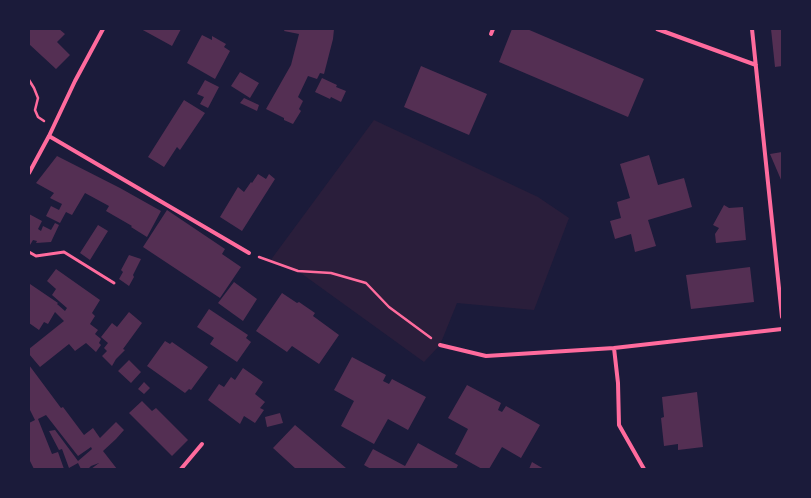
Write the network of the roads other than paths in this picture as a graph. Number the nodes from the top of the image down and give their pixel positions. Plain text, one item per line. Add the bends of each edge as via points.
1 (103, 29) edge
2 (493, 29) edge
3 (657, 29) edge
4 (752, 29) edge
5 (491, 34) dead end
6 (756, 65) junction
7 (49, 136) junction
8 (29, 173) edge
9 (29, 252) edge
10 (249, 253) road end
11 (114, 283) dead end
12 (782, 317) edge
13 (782, 329) edge
14 (440, 345) road end
15 (614, 348) junction
16 (202, 444) dead end
17 (181, 469) edge
18 (644, 469) edge

1 - 7 street
2 - 5 street
3 - 6 street
4 - 6 street
6 - 12 street
7 - 8 street
7 - 10 street
9 - 11 lane via 36,256 64,252
13 - 15 street
14 - 15 street via 486,356
15 - 18 street via 619,425
16 - 17 street

